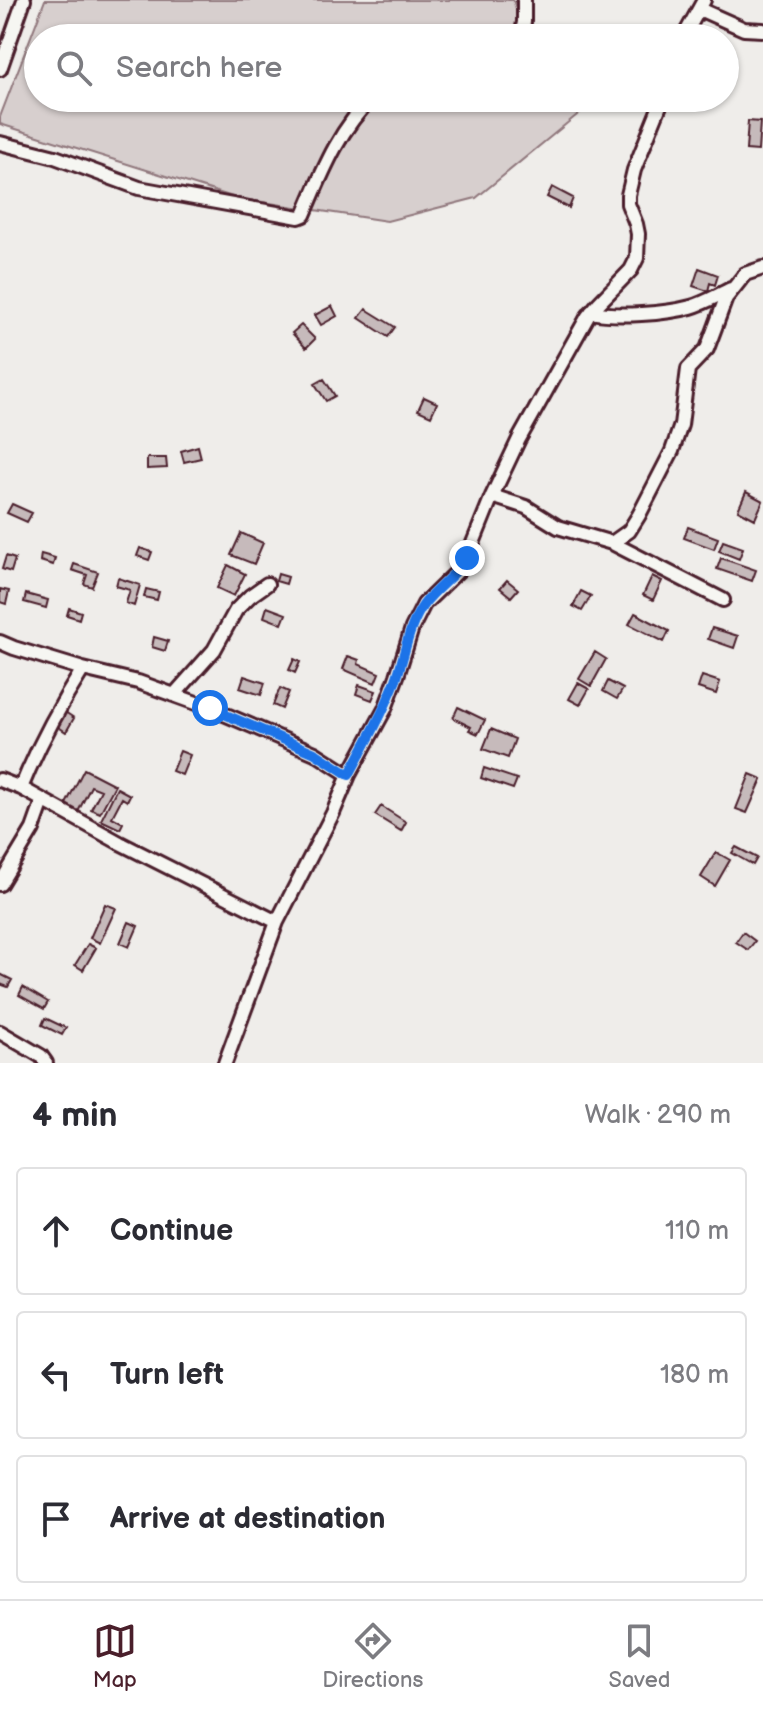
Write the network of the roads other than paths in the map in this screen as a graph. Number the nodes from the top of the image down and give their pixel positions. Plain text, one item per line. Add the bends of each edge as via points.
1 (24, 0) edge
2 (524, 0) edge
3 (702, 5) edge
4 (524, 24) edge
5 (691, 24) edge
6 (735, 24) edge
7 (739, 26) edge
8 (763, 30) edge
9 (0, 69) edge
10 (360, 112) edge
11 (657, 112) edge
12 (0, 143) edge
13 (763, 268) edge
14 (732, 288) junction
15 (591, 312) junction
16 (492, 496) junction
17 (612, 543) junction
18 (267, 584) dead end
19 (723, 600) dead end
20 (0, 642) edge
21 (83, 669) junction
22 (174, 695) junction
23 (349, 775) junction
24 (0, 780) edge
25 (21, 788) junction
26 (43, 801) junction
27 (0, 884) edge
28 (277, 922) junction
29 (0, 1032) edge
30 (46, 1063) edge
31 (225, 1063) edge

1 - 9 street
2 - 4 street
3 - 5 street
3 - 6 street
7 - 8 street
10 - 12 street via 299,217 139,188
11 - 15 street via 628,195 638,234 637,258
13 - 14 street via 745,274
14 - 15 street via 680,309
14 - 17 street via 707,349 688,369 672,451 629,531
15 - 16 street
16 - 17 street via 526,507 558,527
16 - 23 street via 467,558 424,604 385,709
17 - 19 street
18 - 22 street via 236,610 214,650
20 - 21 street
21 - 22 street
21 - 25 street
22 - 23 street via 315,753
23 - 28 street
24 - 25 street
25 - 26 street
26 - 27 street via 33,829
26 - 28 street
28 - 31 street
29 - 30 street

